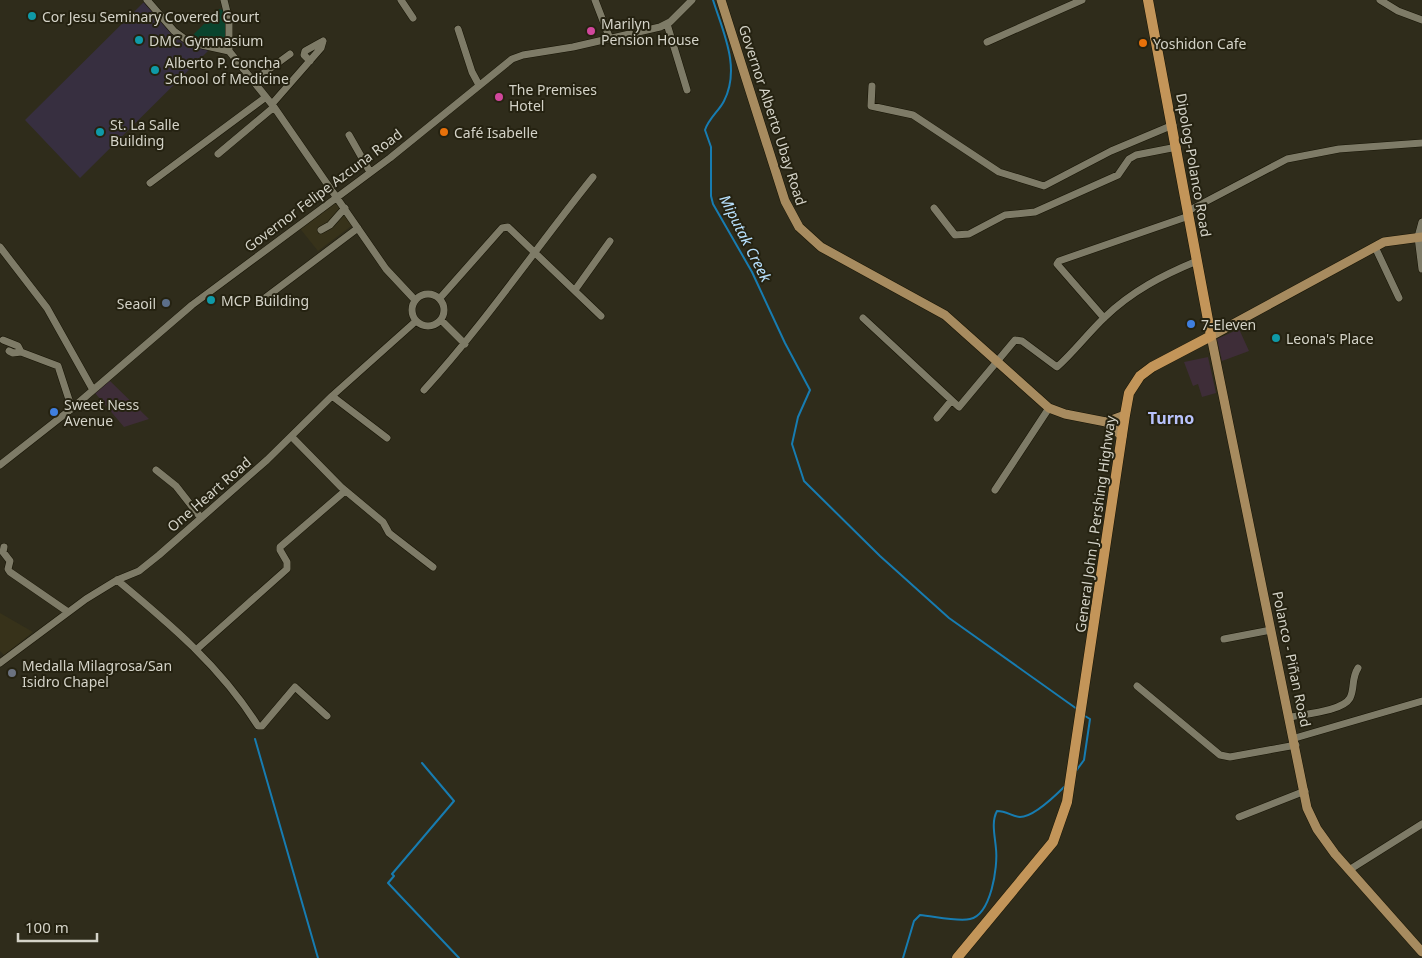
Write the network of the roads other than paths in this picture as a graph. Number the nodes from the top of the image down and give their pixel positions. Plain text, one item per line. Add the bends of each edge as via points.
1 (147, 0) edge
2 (224, 0) edge
3 (401, 0) edge
4 (595, 0) edge
5 (692, 0) edge
6 (720, 0) edge
7 (1082, 0) edge
8 (1148, 0) edge
9 (1380, 0) edge
10 (413, 18) dead end
11 (1422, 20) edge
12 (667, 24) junction
13 (458, 29) dead end
14 (610, 39) junction
15 (987, 42) dead end
16 (229, 51) junction
17 (290, 54) dead end
18 (310, 61) dead end
19 (253, 81) junction
20 (479, 85) junction
21 (872, 86) dead end
22 (687, 90) dead end
23 (266, 97) junction
24 (273, 106) junction
25 (1173, 125) junction
26 (349, 135) dead end
27 (1422, 143) edge
28 (1177, 147) junction
29 (218, 154) dead end
30 (370, 172) junction
31 (593, 177) dead end
32 (150, 183) dead end
33 (337, 196) junction
34 (346, 208) junction
35 (934, 208) dead end
36 (1188, 214) junction
37 (1422, 222) edge
38 (358, 228) junction
39 (321, 230) dead end
40 (1420, 237) edge
41 (610, 241) dead end
42 (0, 247) edge
43 (1375, 247) junction
44 (533, 251) junction
45 (1197, 261) junction
46 (1422, 269) edge
47 (574, 290) junction
48 (265, 298) dead end
49 (440, 298) junction
50 (1399, 298) dead end
51 (415, 300) junction
52 (602, 316) dead end
53 (864, 318) dead end
54 (1104, 318) junction
55 (441, 320) junction
56 (416, 321) junction
57 (1211, 336) junction
58 (3, 340) dead end
59 (465, 344) junction
60 (9, 351) dead end
61 (21, 352) junction
62 (997, 361) junction
63 (93, 390) junction
64 (424, 390) dead end
65 (332, 396) junction
66 (951, 400) junction
67 (1049, 408) junction
68 (72, 409) junction
69 (1125, 415) junction
70 (937, 418) dead end
71 (1106, 422) junction
72 (1122, 436) junction
73 (292, 437) junction
74 (387, 438) dead end
75 (0, 465) edge
76 (156, 470) dead end
77 (995, 490) dead end
78 (345, 491) junction
79 (201, 518) junction
80 (4, 547) dead end
81 (433, 567) dead end
82 (117, 580) junction
83 (68, 612) junction
84 (1271, 630) junction
85 (1224, 639) dead end
86 (197, 648) junction
87 (0, 663) edge
88 (1358, 668) dead end
89 (1136, 686) dead end
90 (1422, 701) edge
91 (328, 716) dead end
92 (1290, 717) junction
93 (1295, 741) junction
94 (1305, 790) junction
95 (1239, 817) dead end
96 (1422, 824) edge
97 (1349, 870) junction
98 (1422, 952) edge
99 (957, 958) edge

1 - 16 street via 184,39
2 - 16 street via 229,20
3 - 10 street
4 - 14 street
5 - 12 street, Governor Felipe Azcuna Road
6 - 62 main road, Governor Alberto Ubay Road via 775,172 799,227 821,247 941,312
7 - 15 street
8 - 25 highway, Dipolog-Polanco Road
9 - 11 street
12 - 14 street, Governor Felipe Azcuna Road
12 - 22 street
13 - 20 street
14 - 20 street, Governor Felipe Azcuna Road via 522,55
16 - 19 street
17 - 19 street
18 - 24 street
19 - 23 street
20 - 30 street, Governor Felipe Azcuna Road
21 - 25 street via 871,106 913,115 999,172 1044,186 1111,151
23 - 24 street
23 - 32 street
24 - 29 street
24 - 33 street
25 - 28 highway, Dipolog-Polanco Road
26 - 30 street
27 - 36 street via 1339,149 1287,158
28 - 35 street via 1136,155 1129,159 1118,175 1035,212 1005,214 963,235 955,235
28 - 36 highway, Dipolog-Polanco Road
30 - 33 street, Governor Felipe Azcuna Road
31 - 44 street
33 - 34 street
33 - 63 street, Governor Felipe Azcuna Road via 192,305
34 - 38 street
34 - 39 street
36 - 45 highway, Dipolog-Polanco Road
36 - 54 street via 1059,260 1057,264
37 - 40 street
38 - 48 street
38 - 51 street via 386,269
40 - 43 main road, General John J. Pershing Highway via 1394,239
40 - 46 street
41 - 47 street
42 - 63 street via 47,308
43 - 50 street
43 - 57 main road, General John J. Pershing Highway
44 - 47 street
44 - 49 street via 510,229 502,228
44 - 59 street
45 - 54 street via 1155,279
45 - 57 highway, Dipolog-Polanco Road
47 - 52 street
49 - 51 street via 427,294
49 - 55 street via 445,312
51 - 56 street via 412,308
53 - 66 street
54 - 62 street via 1057,367 1017,339
55 - 56 street via 429,326
55 - 59 street
56 - 65 street, One Heart Road
57 - 69 highway, General John J. Pershing Highway via 1140,376 1129,393
57 - 84 main road, Polanco - Piñan Road
58 - 61 street via 18,346
59 - 64 street
60 - 61 street via 13,354
61 - 68 street via 58,366
62 - 66 street via 961,406
62 - 67 main road, Governor Alberto Ubay Road
63 - 68 street, Governor Felipe Azcuna Road
65 - 73 street, One Heart Road
65 - 74 street
66 - 70 street
67 - 71 main road, Governor Alberto Ubay Road
67 - 77 street
68 - 75 street, Governor Felipe Azcuna Road
69 - 71 main road
69 - 72 highway, General John J. Pershing Highway
71 - 72 main road
72 - 99 highway, General John J. Pershing Highway via 1062,821 1053,842
73 - 78 street
73 - 79 street, One Heart Road
76 - 79 street via 176,486
78 - 81 street via 383,522 389,533
78 - 86 street via 280,547 287,569
79 - 82 street, One Heart Road via 139,571
80 - 83 street via 3,552 10,561 10,572
82 - 83 street, One Heart Road
82 - 86 street
83 - 87 street, One Heart Road
84 - 85 street
84 - 92 main road, Polanco - Piñan Road
86 - 91 street via 236,692 258,726 295,687
88 - 92 street via 1352,679 1350,697 1343,705
89 - 93 street via 1220,756 1230,757
90 - 93 street
92 - 93 main road, Polanco - Piñan Road
93 - 94 main road, Polanco - Piñan Road
94 - 95 street
94 - 97 main road, Polanco - Piñan Road via 1307,808 1317,830
96 - 97 street
97 - 98 main road, Polanco - Piñan Road

